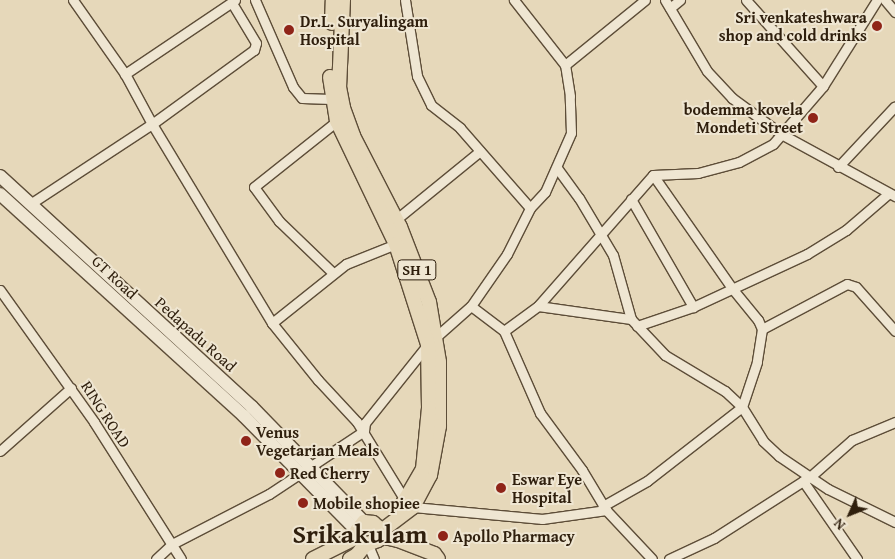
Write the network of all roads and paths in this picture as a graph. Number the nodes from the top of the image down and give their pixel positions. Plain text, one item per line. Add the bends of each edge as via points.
1 (73, 0) edge
2 (255, 0) edge
3 (333, 0) edge
4 (342, 0) edge
5 (405, 0) edge
6 (514, 0) edge
7 (645, 0) edge
8 (680, 0) edge
9 (746, 0) edge
10 (876, 0) edge
11 (885, 0) edge
12 (234, 2) edge
13 (668, 4) edge
14 (895, 12) edge
15 (565, 65) junction
16 (125, 74) junction
17 (823, 86) junction
18 (331, 99) junction
19 (895, 106) edge
20 (337, 121) junction
21 (152, 124) junction
22 (782, 135) junction
23 (480, 150) junction
24 (838, 167) junction
25 (557, 168) junction
26 (653, 175) junction
27 (0, 176) edge
28 (0, 194) edge
29 (892, 195) edge
30 (631, 199) junction
31 (30, 204) junction
32 (530, 208) junction
33 (392, 223) junction
34 (600, 235) junction
35 (396, 244) junction
36 (333, 273) junction
37 (731, 287) junction
38 (0, 290) edge
39 (471, 306) junction
40 (538, 306) junction
41 (693, 307) junction
42 (272, 323) junction
43 (634, 323) junction
44 (762, 329) junction
45 (895, 331) edge
46 (504, 332) junction
47 (432, 340) junction
48 (70, 388) junction
49 (742, 407) junction
50 (895, 422) edge
51 (364, 431) junction
52 (0, 451) edge
53 (311, 466) junction
54 (299, 473) junction
55 (807, 479) junction
56 (409, 504) junction
57 (605, 508) junction
58 (895, 522) edge
59 (369, 535) junction
60 (172, 544) junction
61 (156, 559) edge
62 (181, 559) edge
63 (313, 559) edge
64 (350, 559) edge
65 (374, 559) edge
66 (424, 559) edge
67 (438, 559) edge
68 (652, 559) edge
69 (669, 559) edge
70 (858, 559) edge

1 - 16 street
2 - 18 street via 302,98
3 - 18 main road, SH 1
4 - 33 main road, SH 1 via 339,87 343,108
5 - 23 street via 417,76 431,106 460,128
6 - 15 street
7 - 15 street
8 - 13 street
9 - 17 street
10 - 17 street
11 - 14 street
12 - 16 street
12 - 21 street via 256,43 254,50
13 - 22 street via 707,72 732,98
15 - 25 street via 571,133
16 - 21 street
17 - 22 street
18 - 20 main road, SH 1
19 - 24 street
20 - 33 main road, SH 1
20 - 36 street via 254,187 279,222
21 - 31 street
21 - 42 street
22 - 24 street
22 - 26 street via 761,153 739,162 698,174
23 - 32 street
23 - 33 street
24 - 29 street
25 - 32 street via 545,192
25 - 34 street
26 - 30 street
26 - 37 street
27 - 31 main road, Pedapadu Road
28 - 54 main road, GT Road via 237,409
29 - 37 street via 813,250
30 - 34 street
30 - 41 street
31 - 53 main road, Pedapadu Road via 252,407
32 - 39 street via 507,254
33 - 35 main road, SH 1
33 - 47 main road, SH 1 via 429,302
34 - 40 street
34 - 43 street via 618,268
35 - 36 street
35 - 47 main road, SH 1
36 - 42 street
37 - 41 street
37 - 44 street via 754,313
38 - 48 street, RING ROAD
39 - 46 street
39 - 47 street
40 - 43 street
40 - 46 street
41 - 43 street
42 - 51 street
43 - 49 street via 665,355 725,391
44 - 45 street via 847,284 856,287
44 - 49 street via 757,362
46 - 57 street via 540,413
47 - 51 street via 365,423
47 - 56 main road, SH 1 via 438,440 428,482
48 - 52 street
48 - 60 street, RING ROAD
49 - 55 street via 763,440
49 - 57 street via 647,481
50 - 55 street via 843,446
51 - 53 street
51 - 56 street
53 - 54 street
53 - 59 main road, Pedapadu Road
54 - 59 main road, GT Road
54 - 60 street via 269,494
55 - 58 street
55 - 69 street via 714,538
55 - 70 street
56 - 57 street via 542,519
56 - 59 main road, SH 1
57 - 68 street
59 - 63 main road, SH 1
59 - 64 main road, SH 1 via 357,555
59 - 65 street
59 - 66 main road
59 - 67 main road via 398,540 434,554
60 - 61 street
60 - 62 street, RING ROAD

